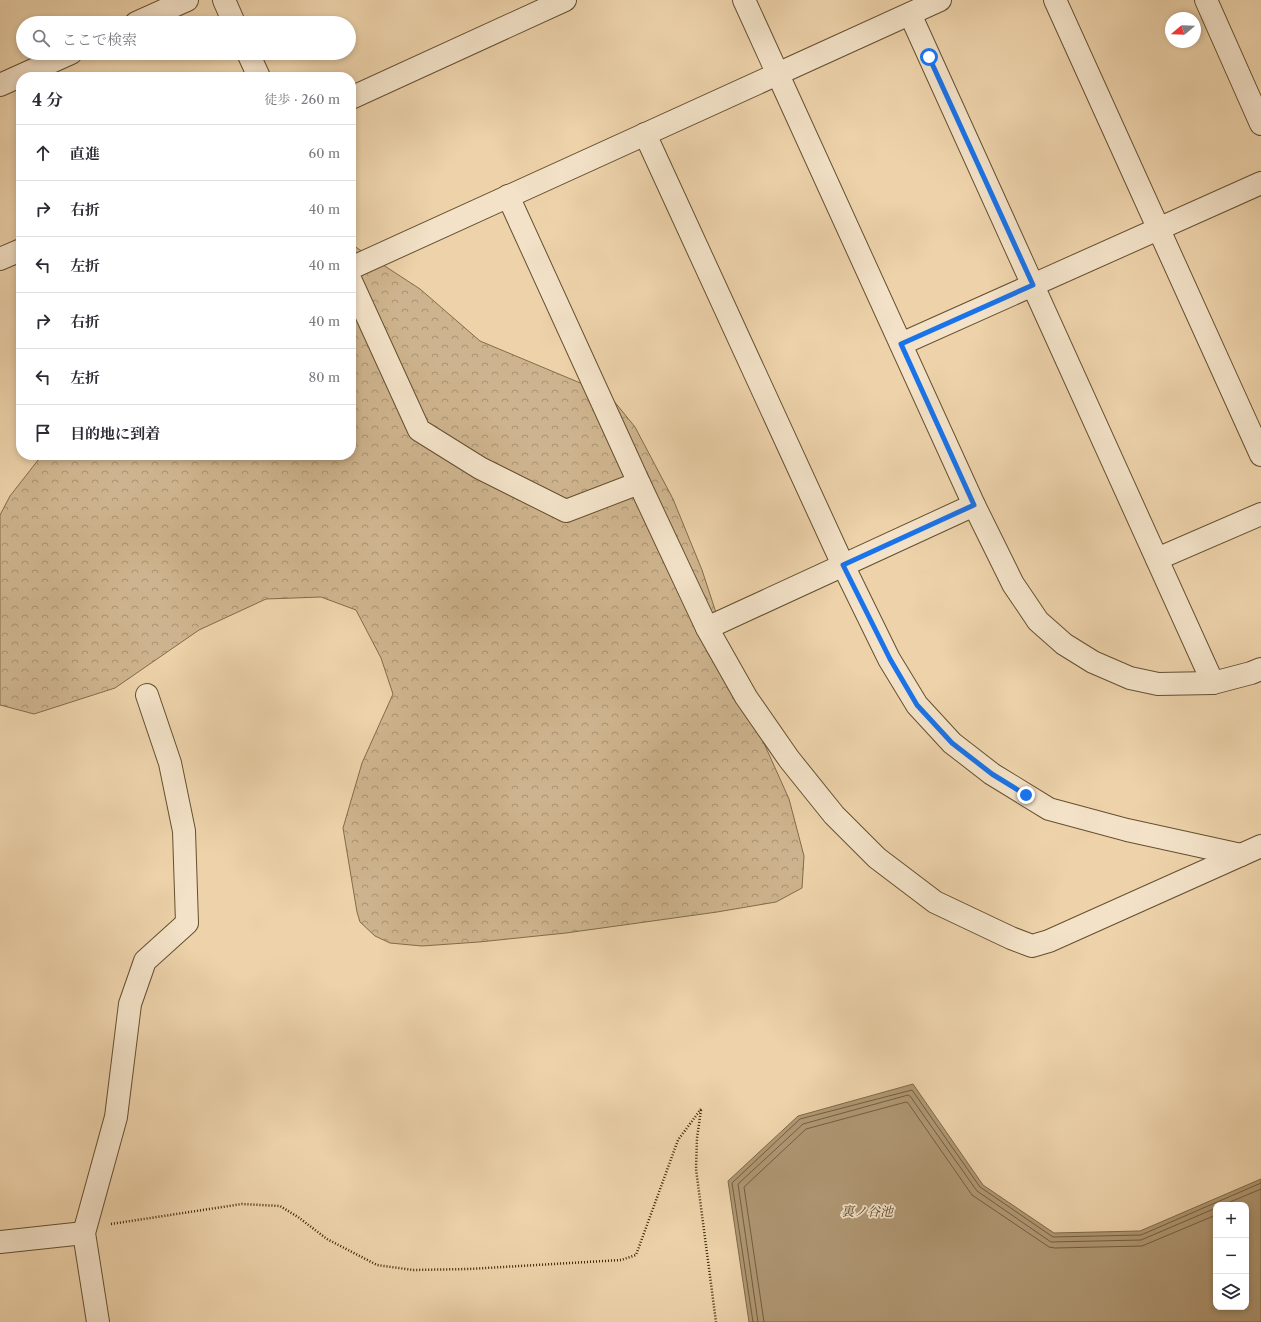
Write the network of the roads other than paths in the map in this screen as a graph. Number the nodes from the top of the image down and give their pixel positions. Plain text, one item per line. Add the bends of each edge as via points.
1 (187, 0) edge
2 (224, 0) edge
3 (565, 0) edge
4 (744, 0) edge
5 (940, 0) edge
6 (1055, 0) edge
7 (1206, 0) edge
8 (910, 14) junction
9 (152, 16) edge
10 (231, 16) edge
11 (55, 60) edge
12 (251, 60) edge
13 (29, 72) edge
14 (256, 72) edge
15 (777, 74) junction
16 (16, 78) edge
17 (0, 85) edge
18 (356, 96) edge
19 (1255, 97) edge
20 (1261, 124) edge
21 (645, 134) junction
22 (1261, 183) edge
23 (508, 196) junction
24 (1158, 228) junction
25 (16, 252) edge
26 (0, 259) edge
27 (356, 266) edge
28 (1033, 285) junction
29 (356, 292) edge
30 (901, 344) junction
31 (1261, 455) edge
32 (639, 483) junction
33 (974, 505) junction
34 (1261, 514) edge
35 (1157, 559) junction
36 (843, 565) junction
37 (707, 628) junction
38 (1261, 669) edge
39 (1213, 683) junction
40 (147, 695) dead end
41 (1261, 846) edge
42 (1241, 856) junction
43 (84, 1233) junction
44 (0, 1242) edge
45 (98, 1322) edge

1 - 9 street
2 - 10 street
3 - 18 street
4 - 15 street
5 - 8 street
6 - 24 street
7 - 19 street
8 - 15 street
8 - 28 street
11 - 13 street
12 - 14 street
15 - 21 street
15 - 30 street
16 - 17 street
19 - 20 street
21 - 23 street
21 - 36 street
22 - 24 street
23 - 27 street
23 - 32 street
24 - 28 street
24 - 31 street
25 - 26 street
28 - 30 street
28 - 35 street
29 - 32 street via 419,430 480,468 566,511
30 - 33 street
32 - 37 street
33 - 36 street
33 - 39 street via 1013,584 1038,621 1064,644 1094,662 1130,678 1158,684
34 - 35 street
35 - 39 street
36 - 37 street
36 - 42 street via 890,659 917,705 952,743 992,774 1049,809
37 - 42 street via 746,697 789,759 834,815 877,858 935,902 1010,938 1032,946 1049,941
38 - 39 street
40 - 43 street via 170,764 184,831 187,923 145,962 130,1004 116,1117
41 - 42 street
43 - 44 street
43 - 45 street

